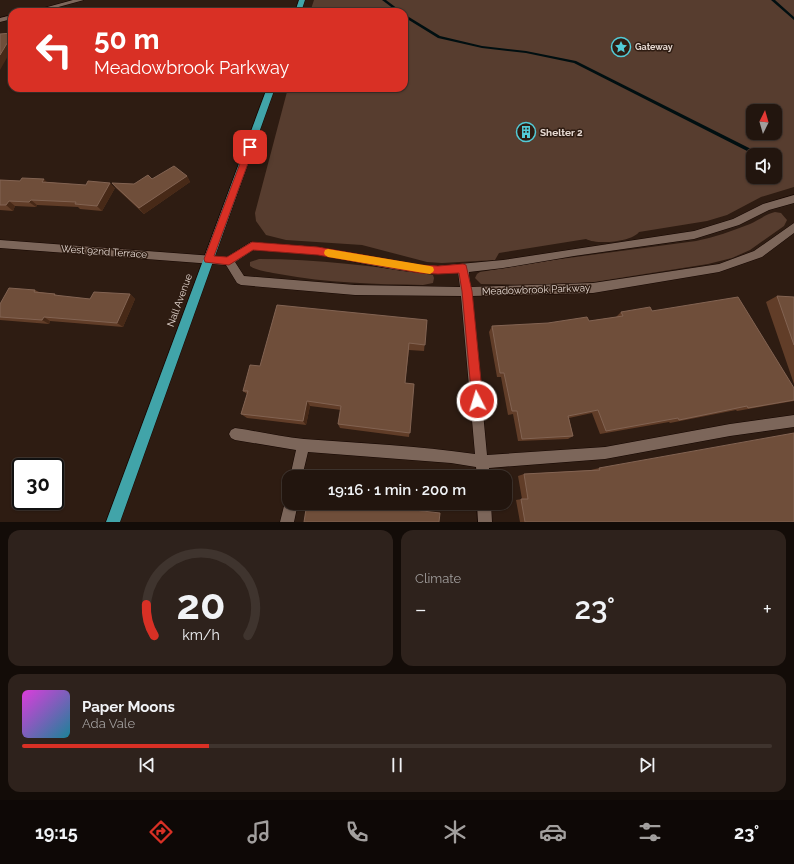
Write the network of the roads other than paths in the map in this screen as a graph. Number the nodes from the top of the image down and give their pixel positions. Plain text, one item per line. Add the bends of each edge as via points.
1 (81, 0) edge
2 (58, 8) edge
3 (270, 92) edge
4 (794, 199) edge
5 (794, 227) edge
6 (0, 244) edge
7 (208, 259) junction
8 (229, 261) junction
9 (463, 268) junction
10 (467, 291) junction
11 (794, 421) edge
12 (235, 434) dead end
13 (303, 445) junction
14 (483, 462) junction
15 (298, 470) edge
16 (483, 470) edge
17 (290, 510) edge
18 (484, 510) edge
19 (113, 522) edge
20 (288, 522) edge
21 (485, 522) edge

1 - 2 street
3 - 7 main road, Nall Avenue
4 - 9 street via 694,235
5 - 10 street, Meadowbrook Parkway via 758,254 712,269 593,288
6 - 7 street, West 92nd Terrace
7 - 8 street
7 - 19 main road, Nall Avenue
8 - 9 street via 252,246 318,251 420,269
8 - 10 street, Meadowbrook Parkway via 241,280 355,290
9 - 10 street
10 - 14 street
11 - 14 street via 605,453
12 - 13 street
13 - 14 street via 350,447
13 - 15 street
14 - 16 street
17 - 20 street
18 - 21 street

